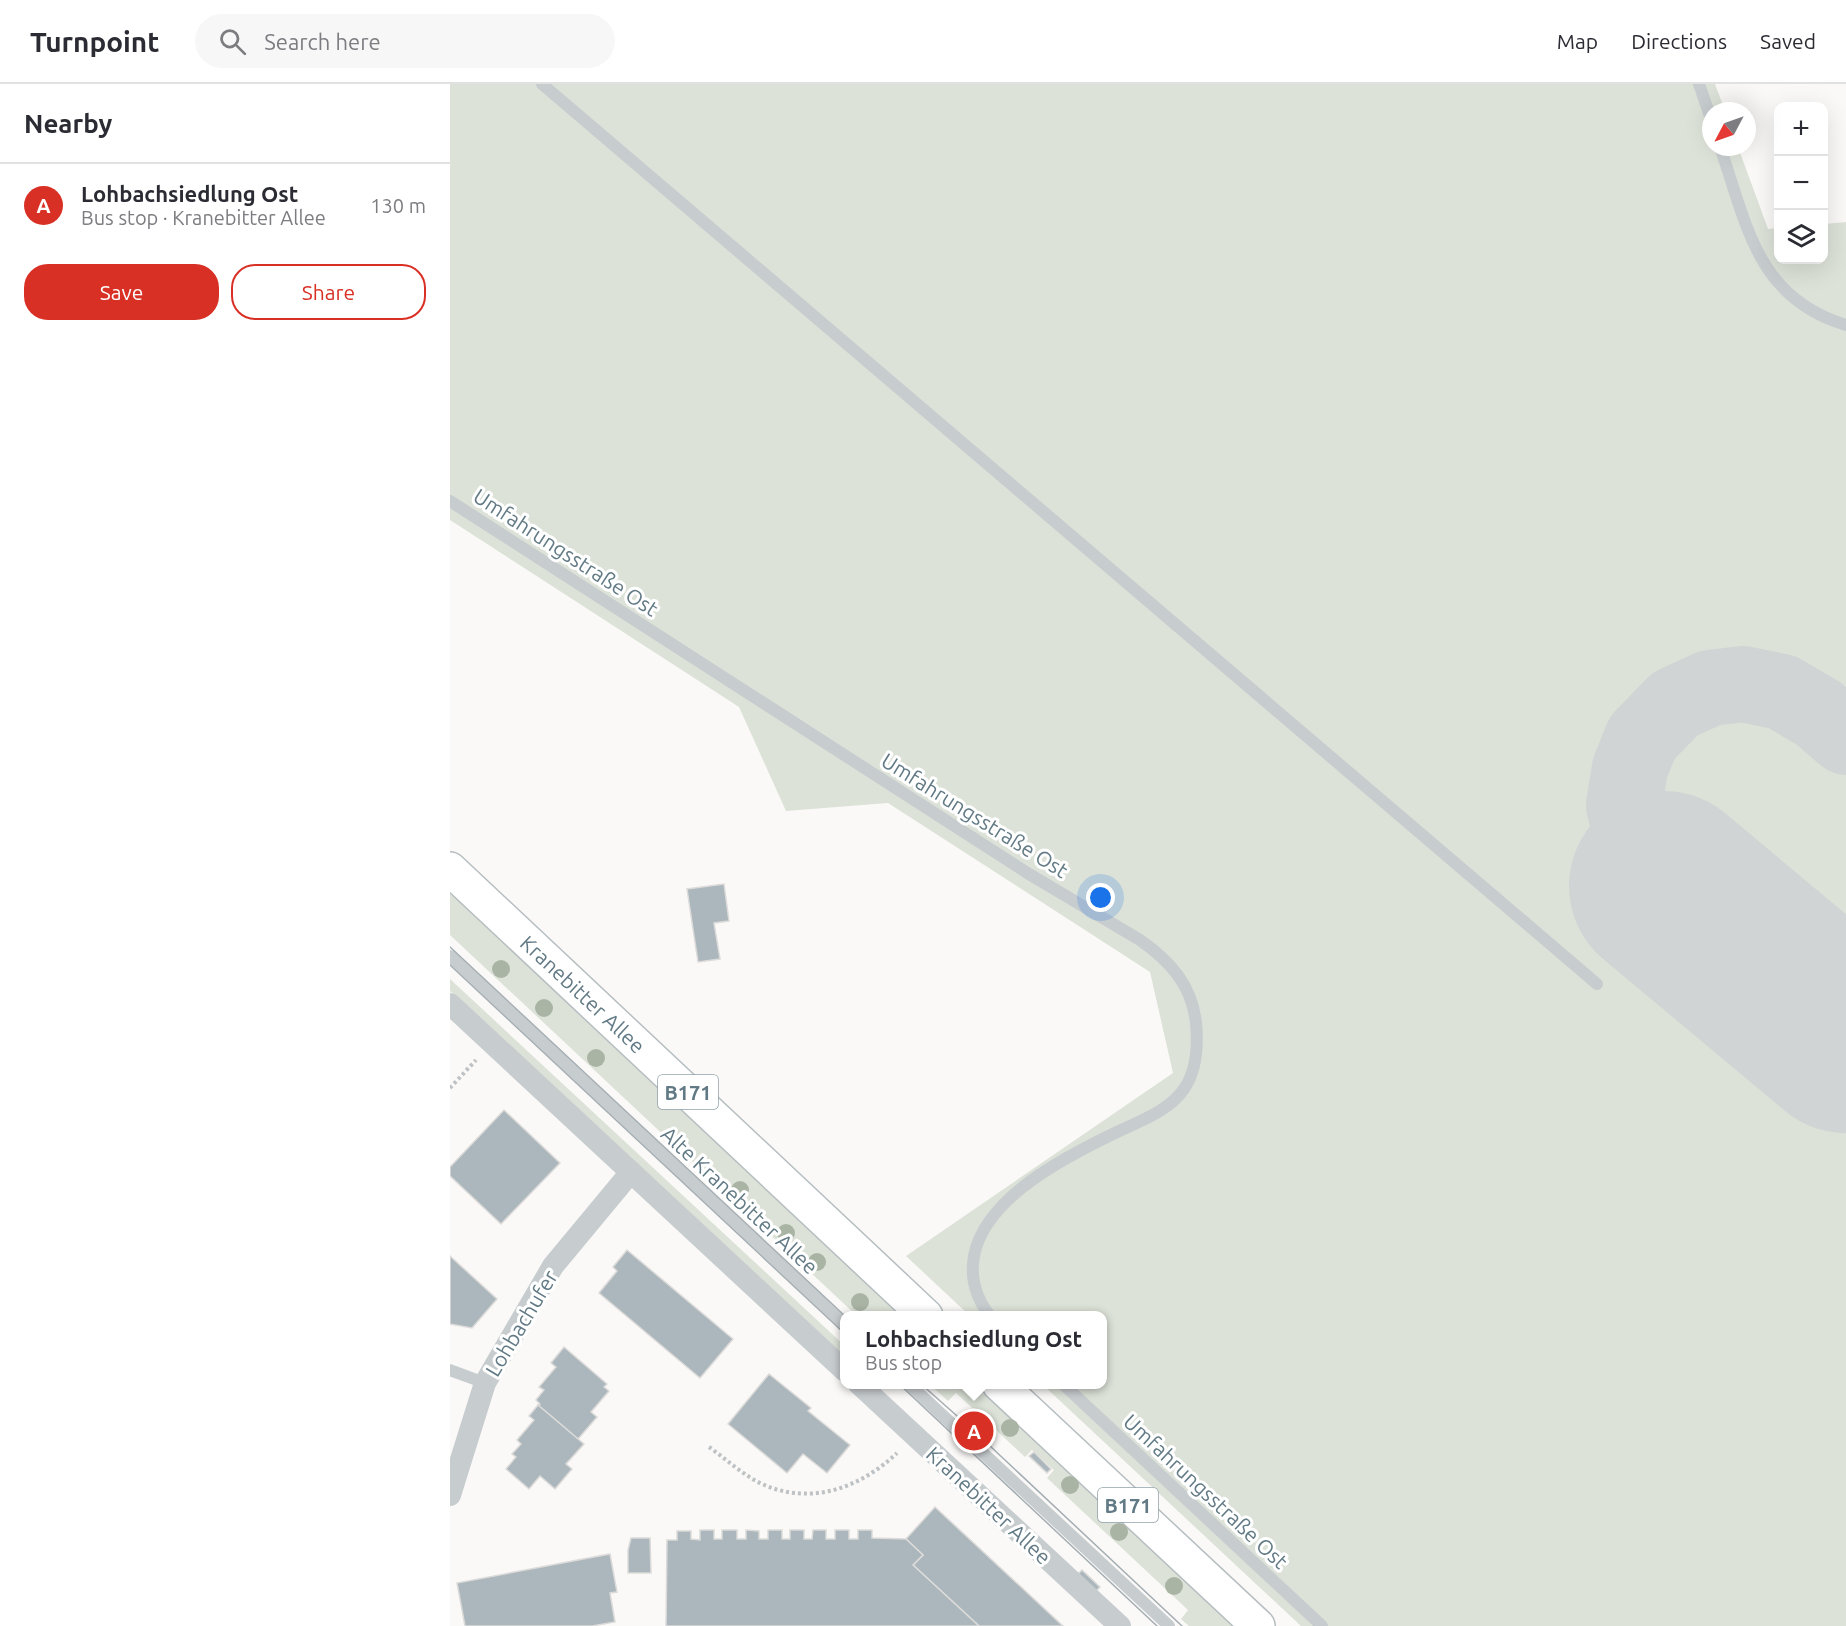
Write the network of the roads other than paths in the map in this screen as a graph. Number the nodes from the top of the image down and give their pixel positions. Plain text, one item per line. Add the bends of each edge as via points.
1 (542, 84) edge
2 (1699, 84) edge
3 (1705, 102) edge
4 (1723, 156) edge
5 (1846, 325) edge
6 (450, 501) edge
7 (450, 869) edge
8 (450, 956) edge
9 (1597, 984) dead end
10 (450, 1004) edge
11 (631, 1172) junction
12 (921, 1311) edge
13 (987, 1311) edge
14 (840, 1320) edge
15 (840, 1366) edge
16 (450, 1370) edge
17 (485, 1383) junction
18 (864, 1389) edge
19 (914, 1389) edge
20 (1004, 1389) edge
21 (1068, 1389) edge
22 (450, 1495) edge
23 (1120, 1626) edge
24 (1169, 1626) edge
25 (1258, 1626) edge
26 (1322, 1626) edge

1 - 9 lane
2 - 3 lane
4 - 5 lane via 1763,263 1798,301
6 - 13 lane, Umfahrungsstraße Ost via 1140,940 1179,975 1192,1000 1195,1017 1196,1051 1190,1079 1162,1110 1047,1171 1014,1194 995,1214 978,1241 973,1264 976,1291
7 - 12 main road, Kranebitter Allee / B171
8 - 14 lane, Alte Kranebitter Allee
10 - 11 street
11 - 15 street
11 - 17 street, Lohbachufer via 553,1266
16 - 17 lane
17 - 22 street, Lohbachufer
18 - 23 street, Kranebitter Allee
19 - 24 lane
20 - 25 main road, B171
21 - 26 lane, Umfahrungsstraße Ost

